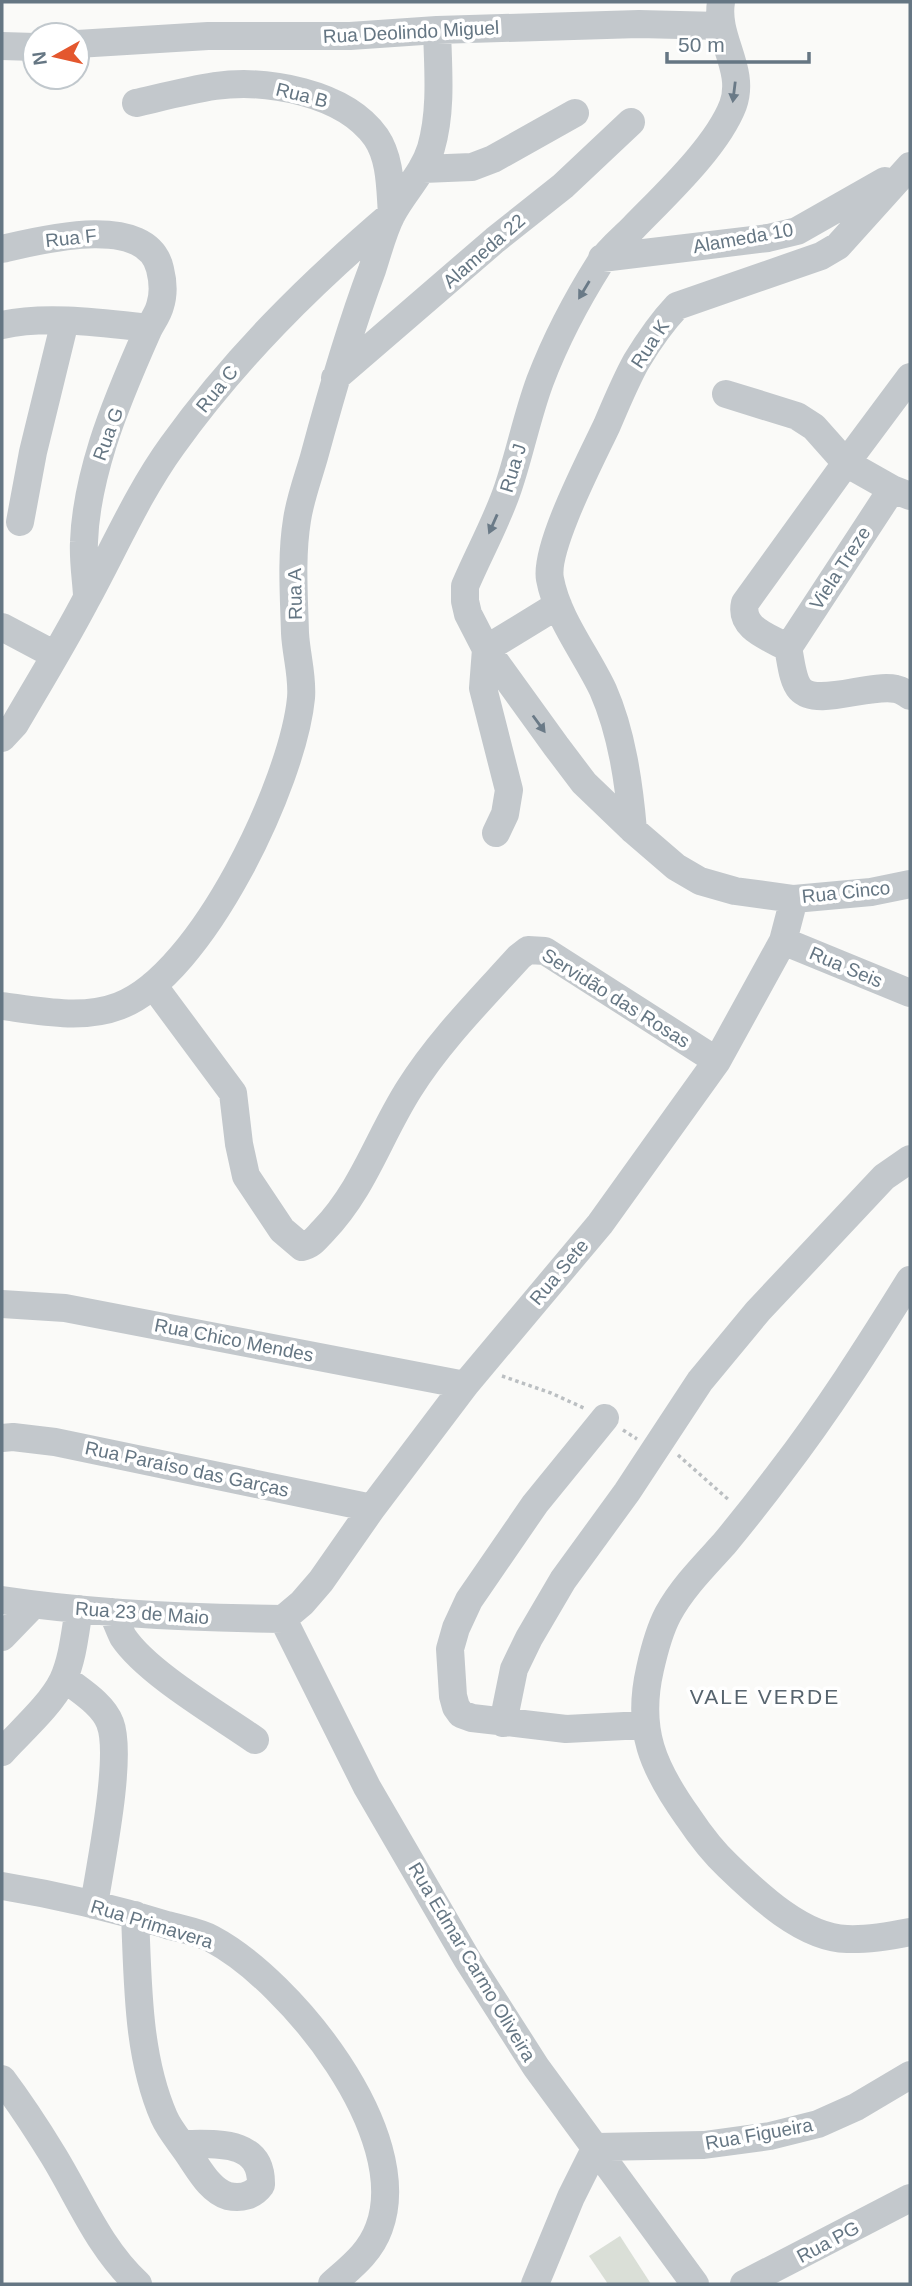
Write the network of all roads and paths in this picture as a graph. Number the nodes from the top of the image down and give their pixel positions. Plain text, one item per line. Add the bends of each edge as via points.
1 (720, 14) edge
2 (437, 30) junction
3 (91, 43) edge
4 (2, 46) edge
5 (21, 47) edge
6 (136, 103) dead end
7 (575, 113) dead end
8 (631, 122) dead end
9 (910, 166) edge
10 (423, 170) junction
11 (392, 214) junction
12 (2, 249) edge
13 (602, 258) junction
14 (162, 277) joint
15 (65, 321) junction
16 (2, 325) edge
17 (149, 328) junction
18 (910, 377) edge
19 (335, 378) junction
20 (726, 394) dead end
21 (846, 463) junction
22 (901, 492) edge
23 (20, 522) dead end
24 (87, 598) junction
25 (558, 605) junction
26 (2, 627) edge
27 (788, 648) junction
28 (486, 649) junction
29 (55, 655) junction
30 (910, 696) edge
31 (2, 738) edge
32 (633, 830) junction
33 (496, 833) dead end
34 (700, 881) joint
35 (910, 884) edge
36 (794, 899) junction
37 (783, 941) junction
38 (153, 985) junction
39 (910, 993) edge
40 (2, 1006) edge
41 (717, 1061) junction
42 (910, 1159) edge
43 (910, 1280) edge
44 (2, 1304) edge
45 (473, 1377) junction
46 (605, 1418) junction
47 (2, 1438) edge
48 (658, 1446) junction
49 (372, 1508) junction
50 (747, 1517) junction
51 (2, 1600) edge
52 (33, 1605) junction
53 (79, 1609) junction
54 (112, 1612) junction
55 (283, 1619) junction
56 (2, 1637) edge
57 (64, 1678) junction
58 (503, 1723) junction
59 (644, 1725) junction
60 (255, 1740) dead end
61 (2, 1752) edge
62 (2, 1886) edge
63 (94, 1905) junction
64 (135, 1915) junction
65 (910, 1932) edge
66 (910, 2075) edge
67 (2, 2079) edge
68 (183, 2144) dead end
69 (596, 2147) junction
70 (910, 2198) edge
71 (138, 2284) edge
72 (332, 2284) edge
73 (535, 2284) edge
74 (695, 2284) edge
75 (744, 2284) edge

1 - 2 street, Rua Deolindo Miguel via 639,24
1 -> 13 street, Rua J via 737,84 724,123 655,206
2 - 3 street, Rua Deolindo Miguel
2 - 10 street, Rua A via 436,120
4 - 5 street
6 - 11 street, Rua B via 216,86 270,86 338,104 377,138 387,163
7 - 10 street via 472,167
8 - 19 street, Alameda 22 via 563,186
9 - 13 street, Alameda 10 via 797,231
9 - 25 street, Rua K via 838,246 677,306 663,321 636,363 553,549 549,575
10 - 11 street, Rua A
11 - 19 street, Rua A
11 - 24 street, Rua C via 271,325 219,385 171,448
12 - 14 street, Rua F via 81,233 103,234 139,243 151,251
13 -> 28 street, Rua J via 569,314 540,382 508,489 466,586 468,614
14 - 17 street, Rua G via 160,306
15 - 16 street
15 - 17 street
15 - 23 street
17 - 24 street, Rua G via 95,470 84,542
18 - 21 street
19 - 38 street, Rua A via 297,520 295,637 301,696 285,768 242,868 194,941
20 - 21 street via 797,416 814,427
21 - 22 street
21 - 27 street via 745,603 744,617 751,627
22 - 27 street, Viela Treze
24 - 29 street, Rua C
25 - 28 street
25 - 32 street, Rua K via 608,705 625,769
26 - 29 street
27 - 30 street via 799,688 807,695 825,697 882,687
28 -> 32 street, Rua J via 584,783
28 - 33 street via 483,688 509,790
29 - 31 street, Rua C
32 - 34 street, Rua J
34 - 36 street, Rua Cinco
35 - 36 street, Rua Cinco
36 - 37 street, Rua Sete
37 - 39 street, Rua Seis
37 - 41 street, Rua Sete
38 - 40 street, Rua A via 103,1011 47,1012
38 - 41 street, Servidão das Rosas via 233,1093 246,1176 282,1230 302,1247 312,1243 339,1214 409,1088 445,1040 528,950 545,951
41 - 45 street, Rua Sete via 600,1224
42 - 48 street via 884,1177 758,1311 699,1381
43 - 50 street via 858,1365
44 - 45 street, Rua Chico Mendes via 65,1308
45 - 46 path via 551,1393
45 - 49 street, Rua Sete
46 - 48 path
46 - 58 street via 535,1504 469,1600 456,1628 450,1671 456,1707 472,1718
47 - 49 street, Rua Paraíso das Garças via 55,1441
48 - 50 path
48 - 58 street via 563,1580 529,1638 514,1669
49 - 55 street, Rua Sete via 321,1581
50 - 59 street via 688,1584 668,1615 651,1663
51 - 52 street, Rua 23 de Maio
52 - 53 street, Rua 23 de Maio
52 - 56 street
53 - 54 street, Rua 23 de Maio
53 - 57 street
54 - 55 street, Rua 23 de Maio
54 - 60 street via 123,1636 140,1656
55 - 69 street, Rua Edmar Carmo Oliveira via 367,1787 460,1947 536,2067
57 - 61 street
57 - 63 street via 110,1721 114,1739
58 - 59 street via 566,1729
59 - 65 street via 668,1789 713,1852 787,1917 845,1940
62 - 63 street, Rua Primavera
63 - 64 street, Rua Primavera
64 - 68 street via 138,1988 150,2075 165,2119
64 - 72 street, Rua Primavera via 211,1938 259,1971 296,2008 367,2113 382,2153 387,2195 380,2228 368,2252
66 - 69 street, Rua Figueira via 818,2124 769,2136 704,2145
67 - 71 street via 118,2266
69 - 73 street
69 - 74 street, Rua Edmar Carmo Oliveira
70 - 75 street, Rua PG

